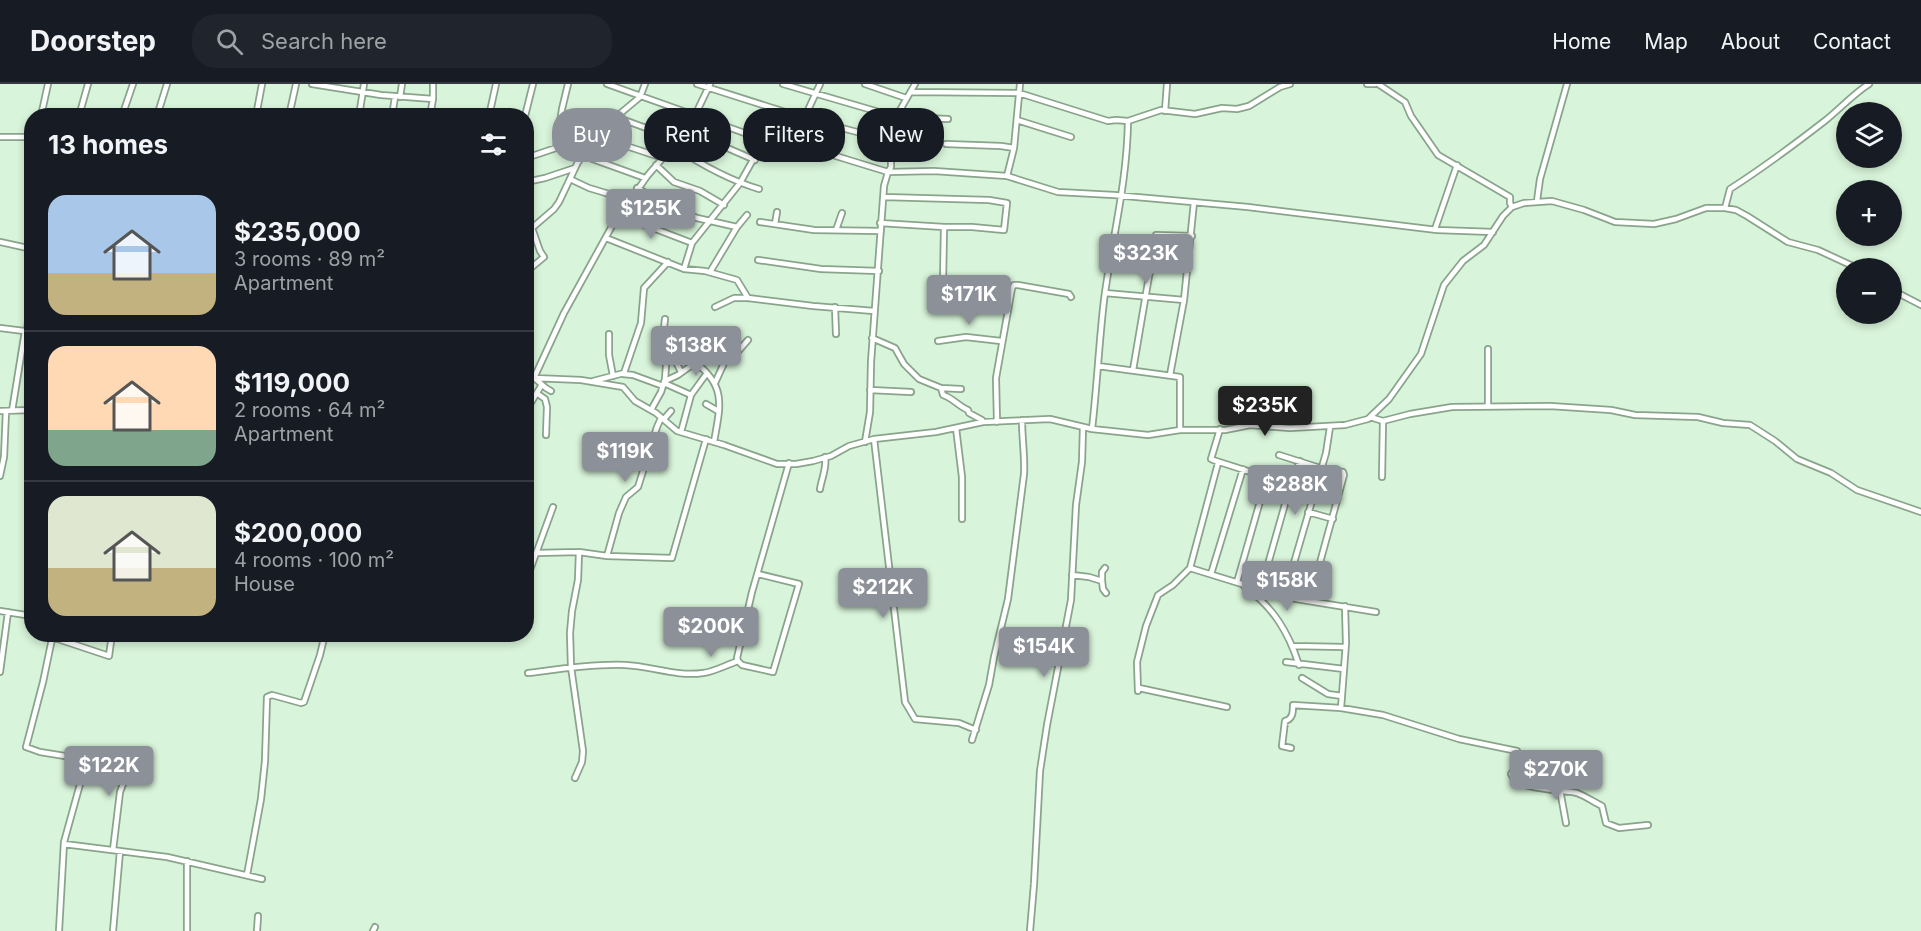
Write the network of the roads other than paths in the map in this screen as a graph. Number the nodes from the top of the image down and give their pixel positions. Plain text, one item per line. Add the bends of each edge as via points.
1 (48, 84) edge
2 (88, 84) edge
3 (133, 84) edge
4 (167, 84) edge
5 (262, 84) edge
6 (296, 84) edge
7 (312, 84) edge
8 (364, 84) edge
9 (402, 84) edge
10 (433, 84) edge
11 (496, 84) edge
12 (533, 84) edge
13 (568, 84) edge
14 (607, 84) edge
15 (645, 84) edge
16 (697, 84) edge
17 (783, 84) edge
18 (820, 84) edge
19 (865, 84) edge
20 (915, 84) edge
21 (1020, 84) edge
22 (1167, 84) edge
23 (1290, 84) edge
24 (1367, 84) edge
25 (1377, 84) edge
26 (1384, 84) edge
27 (1567, 84) edge
28 (1869, 84) edge
29 (333, 86) edge
30 (709, 86) edge
31 (1388, 91) junction
32 (911, 92) junction
33 (363, 93) junction
34 (1019, 93) junction
35 (816, 94) junction
36 (398, 97) junction
37 (640, 97) junction
38 (906, 98) junction
39 (433, 99) junction
40 (43, 108) edge
41 (81, 108) edge
42 (125, 108) edge
43 (160, 108) edge
44 (258, 108) edge
45 (291, 108) edge
46 (360, 108) edge
47 (395, 108) edge
48 (431, 108) edge
49 (491, 108) edge
50 (527, 108) edge
51 (562, 108) edge
52 (627, 108) edge
53 (672, 108) edge
54 (699, 108) edge
55 (774, 108) edge
56 (809, 108) edge
57 (865, 108) edge
58 (901, 108) edge
59 (1165, 111) junction
60 (944, 119) edge
61 (948, 119) dead end
62 (1017, 120) junction
63 (1128, 121) junction
64 (0, 137) edge
65 (24, 137) edge
66 (1071, 137) dead end
67 (946, 144) dead end
68 (1014, 148) junction
69 (552, 149) edge
70 (534, 155) edge
71 (845, 159) edge
72 (580, 162) edge
73 (601, 162) edge
74 (659, 162) edge
75 (699, 162) edge
76 (754, 162) edge
77 (891, 162) edge
78 (656, 165) junction
79 (1457, 165) junction
80 (575, 168) junction
81 (888, 172) junction
82 (1006, 176) junction
83 (645, 178) junction
84 (570, 179) junction
85 (534, 180) edge
86 (740, 183) junction
87 (637, 188) junction
88 (759, 189) dead end
89 (1123, 196) junction
90 (884, 197) junction
91 (629, 200) junction
92 (1537, 201) junction
93 (1194, 202) junction
94 (724, 205) junction
95 (1512, 207) junction
96 (1725, 208) junction
97 (777, 212) dead end
98 (842, 213) dead end
99 (619, 215) junction
100 (747, 215) dead end
101 (711, 222) junction
102 (760, 222) dead end
103 (880, 223) junction
104 (775, 224) junction
105 (534, 226) edge
106 (737, 227) junction
107 (944, 227) junction
108 (1435, 229) junction
109 (836, 230) junction
110 (880, 231) junction
111 (1493, 232) junction
112 (534, 234) edge
113 (1192, 236) junction
114 (606, 238) junction
115 (0, 242) edge
116 (692, 243) junction
117 (24, 247) edge
118 (1836, 258) edge
119 (758, 260) dead end
120 (669, 262) junction
121 (534, 265) edge
122 (684, 269) junction
123 (879, 271) junction
124 (710, 272) junction
125 (943, 282) dead end
126 (1106, 292) junction
127 (1902, 295) edge
128 (1146, 296) junction
129 (1071, 297) dead end
130 (748, 298) junction
131 (1184, 300) junction
132 (1921, 305) edge
133 (715, 307) dead end
134 (835, 307) junction
135 (874, 311) junction
136 (665, 320) dead end
137 (0, 328) edge
138 (24, 331) edge
139 (609, 334) dead end
140 (733, 334) dead end
141 (836, 334) dead end
142 (872, 338) junction
143 (748, 340) dead end
144 (938, 341) dead end
145 (1001, 342) junction
146 (24, 346) edge
147 (1488, 350) dead end
148 (678, 357) dead end
149 (726, 361) junction
150 (696, 363) junction
151 (1098, 366) junction
152 (1134, 370) junction
153 (681, 372) junction
154 (707, 373) junction
155 (622, 374) junction
156 (1170, 375) junction
157 (612, 376) junction
158 (534, 378) junction
159 (591, 381) junction
160 (664, 383) junction
161 (715, 383) junction
162 (542, 387) junction
163 (623, 387) junction
164 (941, 388) junction
165 (961, 389) dead end
166 (870, 390) junction
167 (551, 391) dead end
168 (911, 392) dead end
169 (538, 394) junction
170 (691, 395) junction
171 (534, 400) edge
172 (706, 404) dead end
173 (1488, 406) junction
174 (24, 410) edge
175 (651, 410) junction
176 (6, 411) edge
177 (671, 411) dead end
178 (718, 411) junction
179 (1370, 417) junction
180 (662, 419) junction
181 (1022, 420) junction
182 (1383, 421) junction
183 (983, 422) junction
184 (997, 422) junction
185 (1083, 427) junction
186 (1330, 427) junction
187 (956, 428) junction
188 (1092, 429) junction
189 (1220, 429) junction
190 (1180, 430) junction
191 (681, 432) junction
192 (546, 435) dead end
193 (874, 439) junction
194 (705, 440) junction
195 (714, 442) junction
196 (865, 442) junction
197 (1279, 455) dead end
198 (825, 457) junction
199 (1299, 461) junction
200 (789, 463) junction
201 (1218, 463) junction
202 (1320, 468) junction
203 (1243, 469) junction
204 (0, 476) edge
205 (1268, 477) junction
206 (1382, 477) dead end
207 (1291, 483) junction
208 (820, 489) dead end
209 (1315, 489) junction
210 (553, 507) dead end
211 (1308, 512) junction
212 (1921, 512) edge
213 (962, 519) dead end
214 (1332, 519) junction
215 (579, 552) junction
216 (536, 553) junction
217 (534, 556) edge
218 (607, 556) junction
219 (1106, 568) dead end
220 (1190, 568) junction
221 (1291, 569) junction
222 (1266, 571) junction
223 (758, 574) junction
224 (1211, 574) junction
225 (1072, 575) junction
226 (1289, 576) junction
227 (1101, 581) junction
228 (1239, 583) junction
229 (1263, 589) junction
230 (1106, 594) dead end
231 (1284, 597) junction
232 (1345, 606) junction
233 (0, 611) edge
234 (8, 612) junction
235 (1376, 612) dead end
236 (24, 615) edge
237 (51, 642) edge
238 (69, 642) edge
239 (111, 642) edge
240 (323, 642) edge
241 (1293, 646) junction
242 (1344, 647) junction
243 (1, 660) edge
244 (738, 661) junction
245 (1286, 663) dead end
246 (1299, 665) junction
247 (571, 667) junction
248 (1344, 669) junction
249 (0, 672) edge
250 (528, 673) dead end
251 (1302, 678) dead end
252 (1342, 696) junction
253 (1227, 707) dead end
254 (1341, 708) junction
255 (976, 730) junction
256 (972, 740) dead end
257 (1292, 748) dead end
258 (135, 753) dead end
259 (78, 761) junction
260 (124, 778) junction
261 (575, 778) dead end
262 (1560, 790) junction
263 (1566, 824) dead end
264 (1648, 825) dead end
265 (64, 844) junction
266 (117, 850) junction
267 (187, 861) junction
268 (247, 875) junction
269 (262, 879) dead end
270 (258, 916) dead end
271 (59, 931) edge
272 (113, 931) edge
273 (187, 931) edge
274 (257, 931) edge
275 (1030, 931) edge

1 - 40 street
2 - 41 street
3 - 42 street
4 - 43 street
5 - 44 street
6 - 45 street
7 - 29 street
8 - 33 street
9 - 36 street
10 - 39 street
11 - 49 street
12 - 50 street
13 - 51 street
14 - 37 street
15 - 37 street
16 - 30 street
17 - 35 street
18 - 35 street
19 - 38 street
20 - 32 street
21 - 34 street
22 - 59 street
23 - 59 street via 1237,109 1195,114
24 - 25 street
25 - 31 street
26 - 31 street
27 - 92 street
28 - 96 street via 1730,189
29 - 33 street
30 - 54 street
30 - 55 street
31 - 79 street via 1406,102 1438,155
32 - 34 street
32 - 38 street
33 - 36 street
33 - 46 street
34 - 62 street
34 - 63 street via 1108,121
35 - 56 street
35 - 57 street
36 - 39 street
36 - 47 street
37 - 52 street
37 - 53 street
38 - 58 street
39 - 48 street
59 - 63 street
60 - 61 street
62 - 66 street
62 - 68 street
63 - 89 street
64 - 65 street
67 - 68 street
68 - 82 street
69 - 70 street
71 - 81 street
72 - 80 street
73 - 83 street
74 - 78 street
75 - 86 street
76 - 86 street
77 - 81 street
78 - 83 street
78 - 94 street via 674,182
79 - 95 street via 1510,197
79 - 108 street
80 - 84 street
80 - 85 street
81 - 82 street
81 - 90 street
82 - 89 street via 1058,192
83 - 87 street
84 - 91 street
84 - 105 street via 554,209
86 - 88 street
86 - 94 street
87 - 91 street
87 - 101 street
89 - 93 street
89 - 126 street
90 - 103 street
90 - 107 street via 1006,203 1004,230
91 - 99 street
92 - 95 street
92 - 96 street via 1569,205 1615,222 1654,224 1706,208
93 - 108 street
93 - 113 street
94 - 101 street
95 - 111 street
96 - 118 street via 1736,210 1788,242
97 - 104 street
98 - 109 street
99 - 114 street
99 - 116 street
100 - 106 street
101 - 106 street
101 - 116 street
102 - 104 street
103 - 107 street
103 - 110 street
104 - 109 street
106 - 124 street
107 - 125 street
108 - 111 street
109 - 110 street
110 - 123 street
111 - 179 street via 1444,285 1421,354 1389,399
112 - 121 street via 544,256
113 - 128 street via 1156,235
113 - 131 street
114 - 120 street
114 - 158 street via 561,318
115 - 117 street
116 - 122 street
119 - 123 street via 821,269
120 - 122 street
120 - 155 street via 644,288 641,323
122 - 124 street
123 - 135 street
124 - 130 street via 737,280
126 - 128 street
126 - 151 street
127 - 132 street
128 - 131 street
128 - 152 street
129 - 145 street via 1014,285
130 - 133 street via 734,298
130 - 134 street
131 - 156 street
134 - 135 street
134 - 141 street
135 - 142 street
136 - 160 street
137 - 138 street
139 - 157 street
140 - 149 street
142 - 164 street via 895,348 919,379
142 - 166 street
143 - 149 street
144 - 145 street via 966,337
145 - 184 street via 996,378
146 - 176 street
147 - 173 street
148 - 153 street via 675,360
149 - 150 street via 711,356
149 - 161 street
150 - 153 street
150 - 154 street
151 - 152 street
151 - 188 street
152 - 156 street
153 - 160 street
154 - 161 street
154 - 170 street
155 - 157 street
155 - 160 street
155 - 163 street
156 - 190 street via 1179,377
157 - 159 street
158 - 159 street
158 - 162 street
159 - 163 street
160 - 170 street
160 - 175 street
161 - 178 street via 720,398
162 - 167 street
162 - 169 street
163 - 175 street
164 - 165 street
164 - 183 street via 943,395
166 - 168 street
166 - 196 street
169 - 171 street
169 - 192 street via 548,407
170 - 191 street
172 - 178 street
173 - 182 street via 1432,410
173 - 212 street via 1584,408 1750,425 1797,459 1831,473 1857,490
174 - 176 street
175 - 180 street
176 - 204 street
177 - 180 street
178 - 195 street
179 - 182 street
179 - 186 street
180 - 191 street
180 - 218 street via 638,487 626,497 619,513
181 - 184 street
181 - 185 street via 1050,419
181 - 255 street via 1024,474 1008,600
182 - 206 street
183 - 184 street
183 - 187 street
185 - 188 street
185 - 225 street
186 - 189 street via 1281,428 1261,424
186 - 202 street
187 - 193 street
187 - 213 street
188 - 190 street via 1148,435
189 - 190 street
189 - 201 street via 1211,459
191 - 194 street
193 - 196 street
193 - 255 street via 905,702 915,719 959,723
194 - 195 street
194 - 218 street via 672,559
195 - 200 street via 777,464
196 - 198 street
197 - 199 street
198 - 200 street
198 - 208 street via 827,466
199 - 202 street
199 - 207 street
200 - 223 street
201 - 203 street
201 - 220 street
202 - 209 street
202 - 214 street via 1344,475
203 - 205 street
203 - 224 street
205 - 207 street
205 - 228 street
207 - 209 street
207 - 222 street
209 - 211 street
210 - 216 street
211 - 214 street
211 - 221 street
214 - 221 street via 1316,577
215 - 216 street
215 - 218 street
215 - 247 street via 570,633
216 - 217 street
219 - 227 street
220 - 224 street
220 - 253 street via 1158,595 1137,662 1138,690
221 - 226 street
222 - 226 street
222 - 229 street
223 - 244 street
223 - 244 street via 799,584 774,672
224 - 228 street
225 - 227 street
225 - 275 street via 1071,600 1040,771
226 - 231 street
227 - 230 street
228 - 229 street
228 - 241 street via 1275,615
229 - 231 street
231 - 232 street
232 - 235 street
232 - 242 street
233 - 234 street
234 - 236 street
234 - 243 street
237 - 259 street via 26,747
238 - 239 street via 109,656
240 - 268 street via 304,702 267,697 261,800
241 - 242 street
241 - 246 street
242 - 248 street
243 - 249 street
244 - 247 street via 705,673 688,674 647,666
245 - 246 street
246 - 248 street
247 - 250 street
247 - 261 street via 583,751
248 - 252 street
251 - 252 street via 1328,694
252 - 254 street
254 - 257 street via 1293,705 1293,716 1285,721 1282,746
254 - 262 street via 1517,751 1520,755 1512,777 1537,788
255 - 256 street
258 - 260 street
259 - 260 street
259 - 265 street via 82,777
260 - 266 street
262 - 263 street
262 - 264 street via 1579,794 1602,806 1606,823 1619,828
265 - 266 street
265 - 271 street
266 - 267 street
266 - 272 street
267 - 268 street
267 - 273 street
268 - 269 street
270 - 274 street

